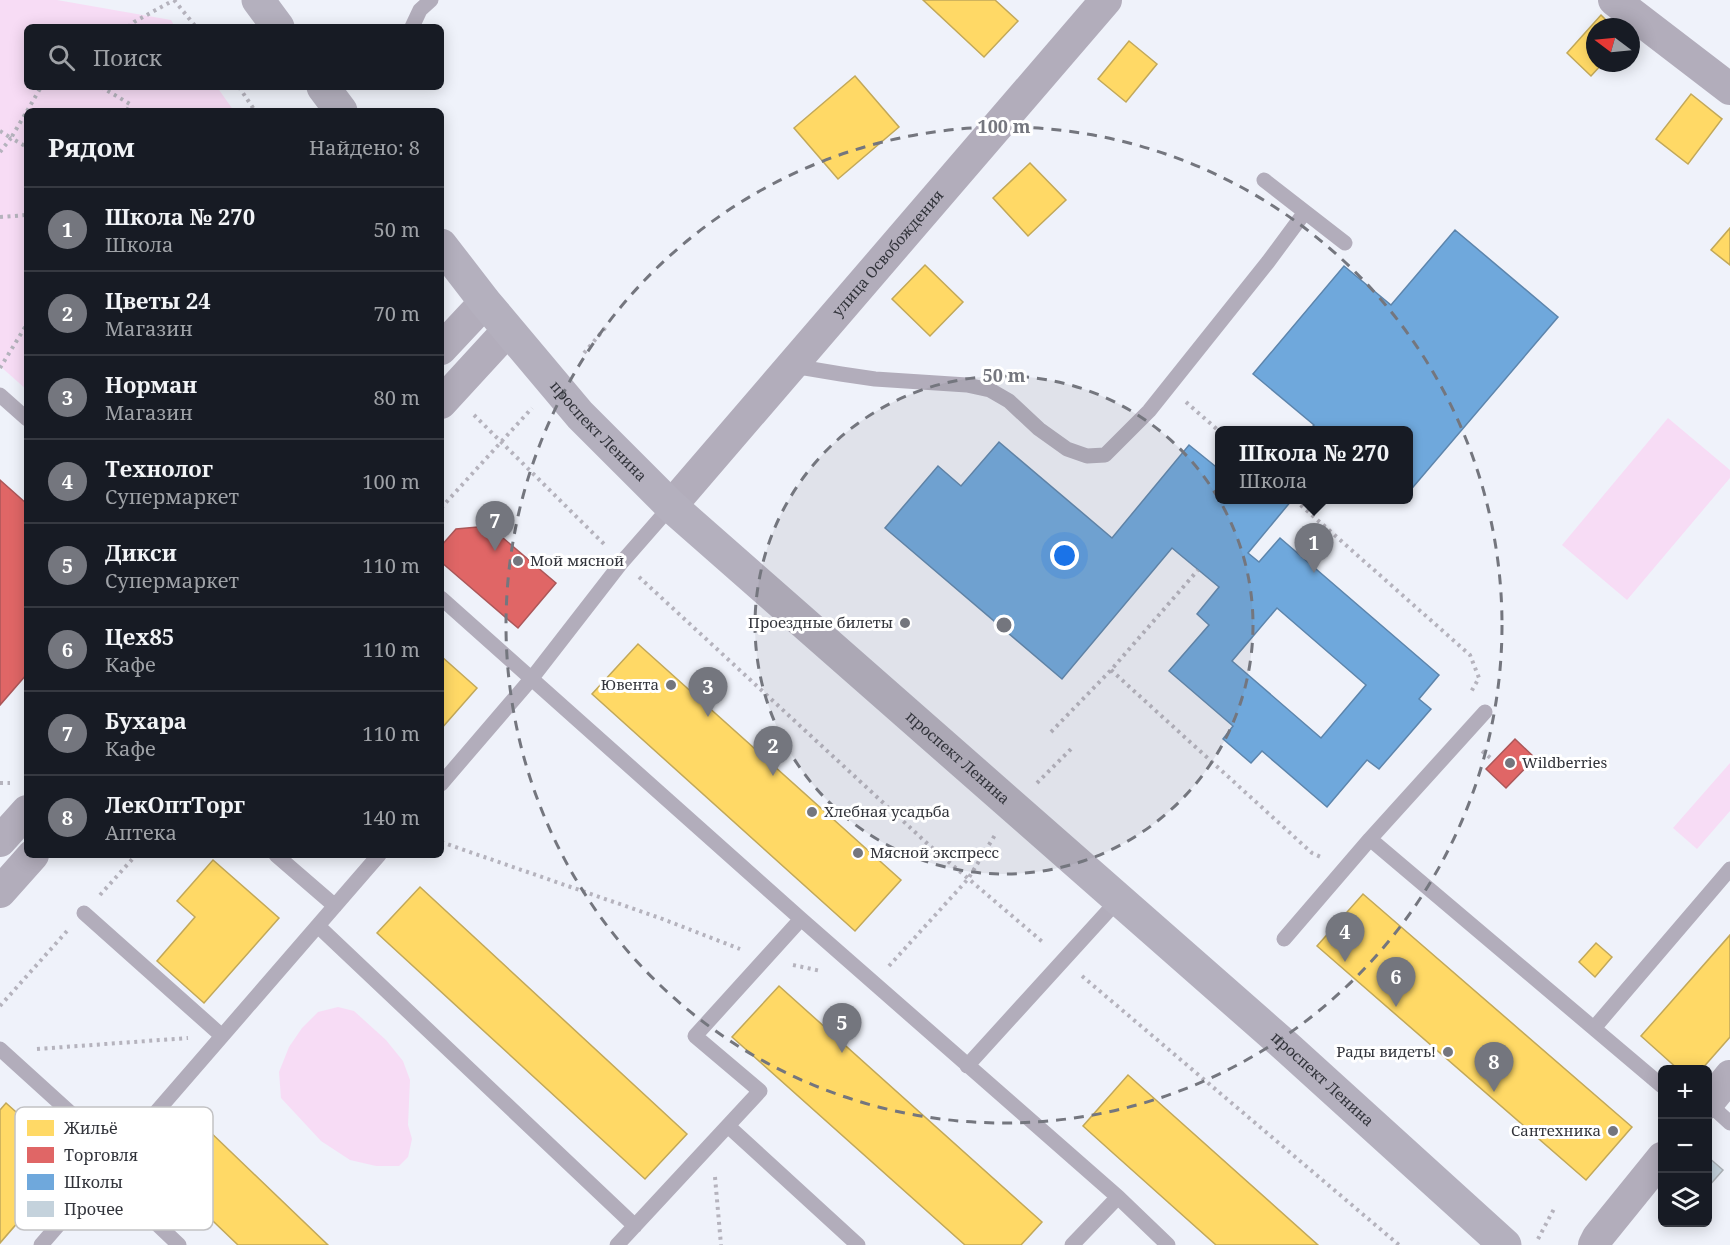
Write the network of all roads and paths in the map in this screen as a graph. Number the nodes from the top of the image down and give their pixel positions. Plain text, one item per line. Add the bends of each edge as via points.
1 (174, 0) edge
2 (258, 0) edge
3 (431, 0) edge
4 (1106, 0) edge
5 (1614, 0) edge
6 (132, 24) edge
7 (193, 24) edge
8 (276, 24) edge
9 (413, 24) edge
10 (1730, 89) edge
11 (39, 90) edge
12 (106, 90) edge
13 (241, 90) edge
14 (29, 108) edge
15 (128, 108) edge
16 (253, 108) edge
17 (24, 116) edge
18 (0, 131) edge
19 (11, 138) junction
20 (24, 145) edge
21 (0, 152) edge
22 (1263, 180) dead end
23 (1305, 212) junction
24 (24, 215) edge
25 (0, 217) edge
26 (1345, 243) dead end
27 (444, 249) edge
28 (485, 302) junction
29 (606, 327) dead end
30 (24, 329) edge
31 (508, 330) junction
32 (444, 347) edge
33 (584, 353) dead end
34 (795, 360) junction
35 (0, 368) edge
36 (1168, 386) junction
37 (0, 395) edge
38 (537, 403) dead end
39 (456, 407) edge
40 (24, 416) edge
41 (1215, 428) edge
42 (501, 442) junction
43 (1300, 504) edge
44 (444, 505) edge
45 (671, 506) junction
46 (622, 562) junction
47 (1198, 570) dead end
48 (444, 601) edge
49 (1111, 670) junction
50 (532, 678) junction
51 (1468, 698) dead end
52 (1485, 712) dead end
53 (1051, 732) dead end
54 (444, 781) edge
55 (24, 822) edge
56 (1370, 839) junction
57 (444, 843) edge
58 (279, 858) edge
59 (376, 858) edge
60 (1324, 858) dead end
61 (12, 864) edge
62 (1730, 869) edge
63 (1119, 899) junction
64 (335, 906) junction
65 (84, 913) dead end
66 (801, 919) junction
67 (318, 926) junction
68 (1284, 939) dead end
69 (747, 951) dead end
70 (1064, 960) junction
71 (1594, 1028) junction
72 (222, 1036) junction
73 (1, 1051) edge
74 (967, 1066) junction
75 (1730, 1076) edge
76 (1658, 1083) edge
77 (1712, 1098) edge
78 (63, 1107) edge
79 (160, 1107) edge
80 (1712, 1107) edge
81 (1730, 1123) edge
82 (728, 1126) junction
83 (712, 1143) junction
84 (1658, 1163) edge
85 (1118, 1197) junction
86 (1555, 1207) dead end
87 (635, 1226) junction
88 (54, 1230) edge
89 (163, 1230) edge
90 (1501, 1244) edge
91 (41, 1245) edge
92 (179, 1245) edge
93 (617, 1245) edge
94 (721, 1245) edge
95 (858, 1245) edge
96 (1072, 1245) edge
97 (1168, 1245) edge
98 (1399, 1245) edge
99 (1535, 1245) edge
100 (1594, 1245) edge

1 - 6 path
1 - 7 path
2 - 8 main road
3 - 9 lane
4 - 34 street, улица Освобождения
5 - 10 street
11 - 14 path
12 - 15 path via 130,104
13 - 16 path
17 - 19 path
18 - 19 path
19 - 20 path
19 - 21 path
22 - 23 lane
23 - 26 lane
23 - 36 lane
24 - 25 path
27 - 28 main road, проспект Ленина
28 - 31 main road, проспект Ленина
28 - 32 street
29 - 33 path
30 - 35 path
31 - 39 street
31 - 45 main road, проспект Ленина via 580,415
34 - 36 lane via 805,368 841,374 967,384 990,390 1067,449 1087,456 1105,455
34 - 45 street, улица Освобождения
36 - 41 path
37 - 40 lane
38 - 42 path
39 - 42 path
42 - 44 path
42 - 46 path
43 - 51 path via 1470,655 1479,678
45 - 46 lane
45 - 63 main road, проспект Ленина
46 - 50 lane
46 - 70 path via 930,846
47 - 49 path
48 - 50 lane
49 - 53 path
49 - 60 path via 1312,853
50 - 54 lane
50 - 66 lane
52 - 56 lane
55 - 61 street
56 - 68 lane
56 - 71 lane
57 - 69 path
58 - 64 lane
59 - 64 lane
62 - 71 lane
63 - 70 lane
63 - 90 main road, проспект Ленина
64 - 67 lane
65 - 72 lane
66 - 74 lane
66 - 82 lane via 695,1036 759,1091
67 - 72 lane
67 - 87 lane
70 - 74 lane
70 - 98 path
71 - 76 lane
72 - 73 path
72 - 79 lane
73 - 78 lane
74 - 85 lane
75 - 77 street
80 - 81 lane
82 - 83 lane
82 - 95 lane
83 - 87 lane
83 - 94 path
84 - 100 street
85 - 96 lane
85 - 97 lane
86 - 99 path
87 - 93 lane
88 - 91 lane
89 - 92 lane

